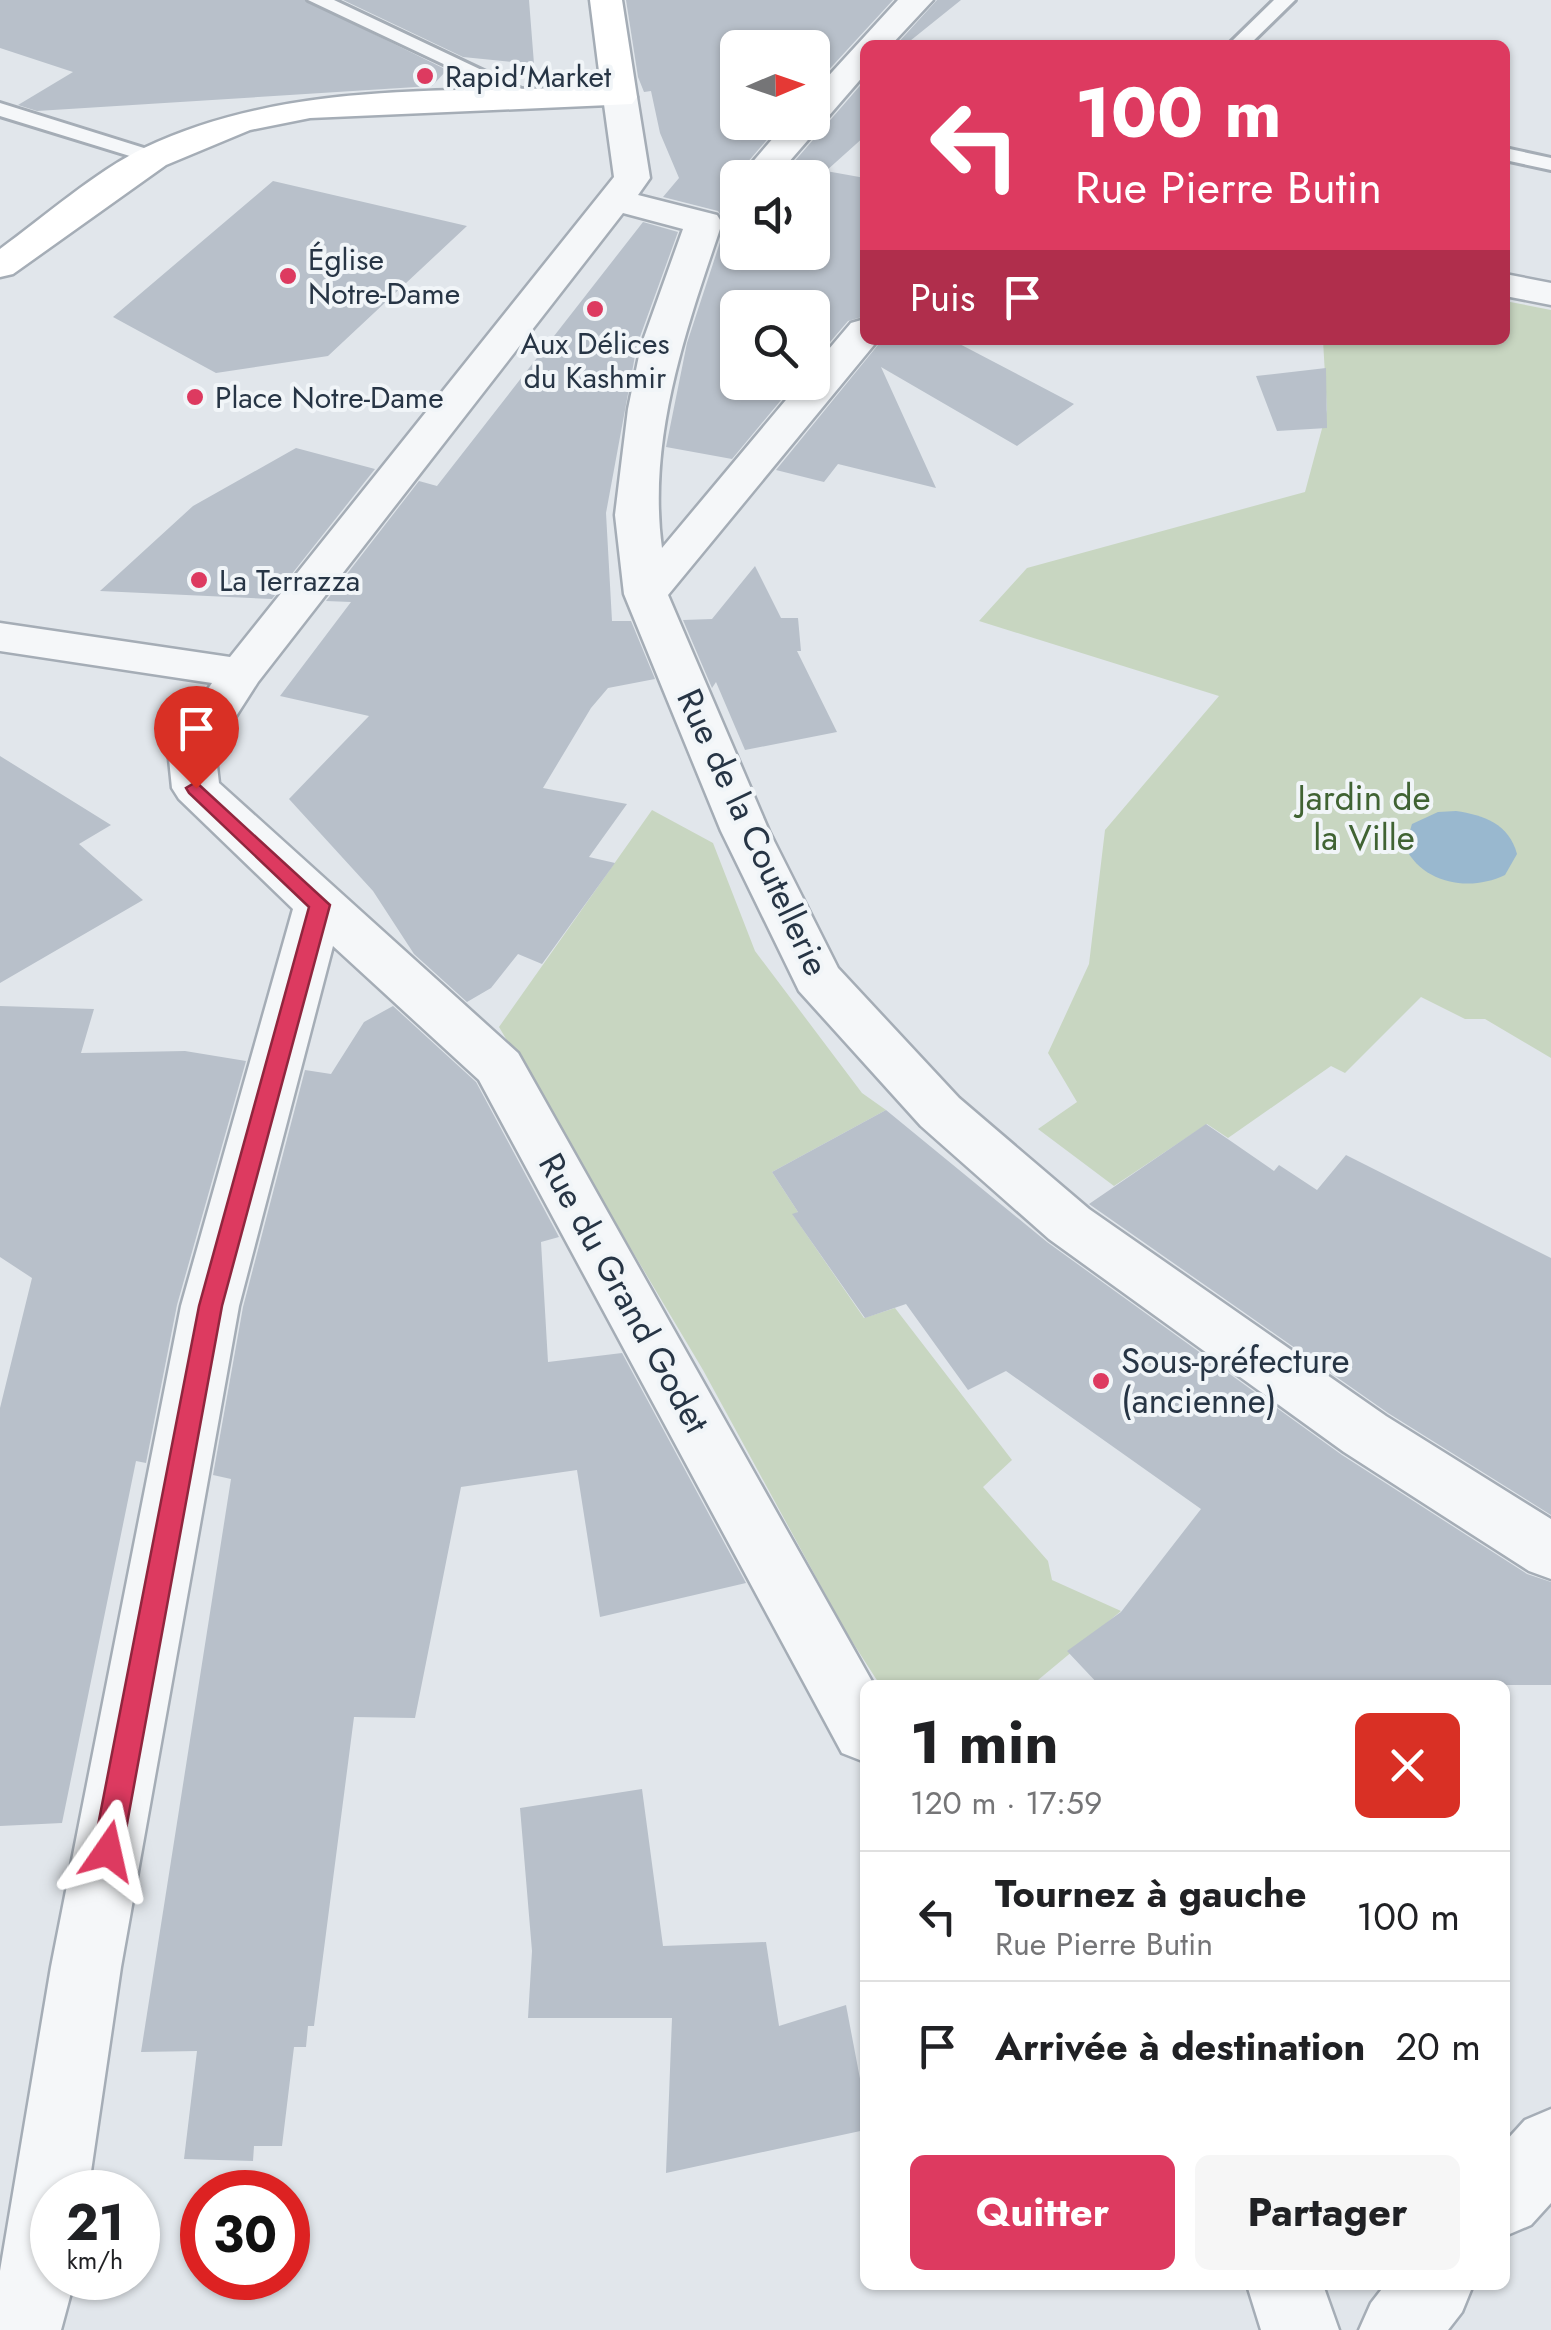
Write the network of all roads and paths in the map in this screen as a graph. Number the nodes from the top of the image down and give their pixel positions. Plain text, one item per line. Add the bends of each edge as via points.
1 (318, 0) edge
2 (606, 0) edge
3 (916, 0) edge
4 (1286, 0) edge
5 (877, 40) edge
6 (1243, 40) edge
7 (860, 60) edge
8 (830, 94) edge
9 (620, 98) junction
10 (535, 100) junction
11 (0, 109) edge
12 (790, 140) edge
13 (1510, 155) edge
14 (153, 157) junction
15 (772, 160) edge
16 (1551, 164) edge
17 (615, 200) junction
18 (720, 209) edge
19 (704, 223) junction
20 (0, 266) edge
21 (1510, 286) edge
22 (1551, 294) edge
23 (860, 338) edge
24 (646, 594) junction
25 (0, 637) edge
26 (242, 673) junction
27 (320, 905) junction
28 (1551, 1552) edge
29 (860, 1723) edge
30 (1551, 2146) edge
31 (1510, 2194) edge
32 (1287, 2290) edge
33 (1430, 2290) edge
34 (22, 2330) edge
35 (1300, 2330) edge
36 (1398, 2330) edge

1 - 10 lane
2 - 9 street
3 - 5 street
4 - 6 lane
7 - 8 street
9 - 10 street
9 - 17 street via 632,178
10 - 14 street via 294,110 218,127
11 - 14 lane
12 - 15 street
13 - 16 lane
14 - 20 street
17 - 19 street
17 - 26 street
18 - 19 street
19 - 24 street, Rue de la Coutellerie via 661,346 648,410 636,515
21 - 22 street
23 - 24 street
24 - 28 street, Rue de la Coutellerie via 745,831 817,978 940,1112 1069,1224 1366,1434
25 - 26 street
26 - 27 street, Rue du Grand Godet via 191,749 196,788
27 - 29 street, Rue du Grand Godet via 499,1066
27 - 34 street via 210,1306 86,1968 34,2297
30 - 31 street
32 - 35 street
33 - 36 street

